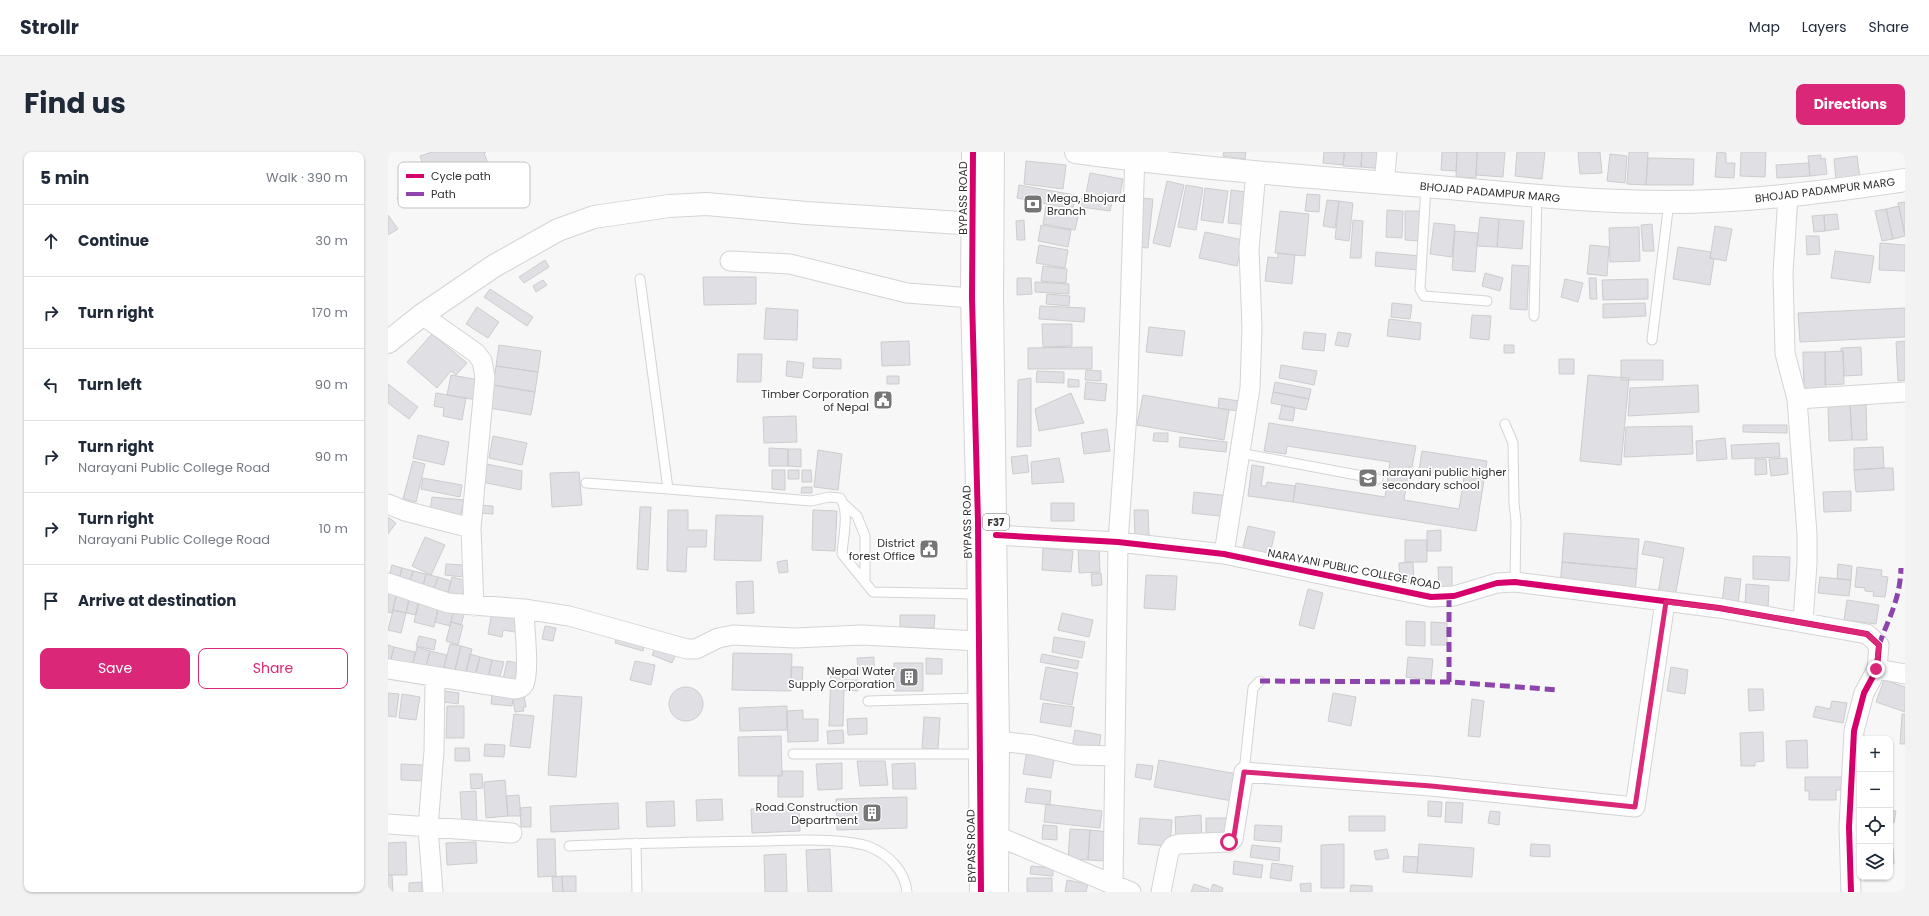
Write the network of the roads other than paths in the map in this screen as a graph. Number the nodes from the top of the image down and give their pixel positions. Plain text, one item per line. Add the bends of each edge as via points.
1 (973, 152) edge
2 (993, 152) edge
3 (1076, 152) edge
4 (1387, 152) edge
5 (1135, 156) edge
6 (1173, 158) edge
7 (1256, 172) junction
8 (1905, 180) edge
9 (1384, 184) junction
10 (1426, 186) junction
11 (1537, 196) junction
12 (1788, 196) junction
13 (1669, 202) junction
14 (983, 224) junction
15 (730, 261) dead end
16 (640, 279) dead end
17 (972, 298) junction
18 (1486, 301) dead end
19 (422, 315) junction
20 (1534, 316) dead end
21 (1652, 340) dead end
22 (388, 342) edge
23 (1905, 392) edge
24 (1797, 399) junction
25 (1504, 424) dead end
26 (1240, 454) junction
27 (1378, 479) dead end
28 (586, 483) dead end
29 (668, 489) junction
30 (388, 504) edge
31 (844, 504) junction
32 (471, 528) junction
33 (996, 535) junction
34 (1118, 542) junction
35 (1224, 554) junction
36 (865, 582) junction
37 (1515, 582) junction
38 (388, 583) edge
39 (978, 594) junction
40 (1666, 602) junction
41 (474, 606) junction
42 (524, 609) junction
43 (1802, 622) junction
44 (979, 641) junction
45 (388, 668) edge
46 (1876, 669) junction
47 (1905, 674) edge
48 (436, 677) junction
49 (1260, 681) dead end
50 (979, 698) junction
51 (868, 701) dead end
52 (992, 750) junction
53 (793, 754) dead end
54 (1115, 756) junction
55 (1244, 772) junction
56 (388, 824) edge
57 (428, 828) junction
58 (512, 833) dead end
59 (997, 836) junction
60 (636, 842) junction
61 (569, 846) dead end
62 (1113, 888) edge
63 (433, 892) edge
64 (637, 892) edge
65 (907, 892) edge
66 (981, 892) edge
67 (997, 892) edge
68 (1131, 892) edge
69 (1161, 892) edge
70 (1851, 892) edge

1 - 14 main road, BYPASS ROAD / F37
2 - 14 main road, BYPASS ROAD / F37
3 - 5 main road, BHOJAD PADAMPUR MARG
4 - 9 street
5 - 6 main road, BHOJAD PADAMPUR MARG
5 - 34 street via 1127,412
6 - 7 main road, BHOJAD PADAMPUR MARG
7 - 9 main road, BHOJAD PADAMPUR MARG
7 - 26 street via 1249,249 1250,388
8 - 12 main road, BHOJAD PADAMPUR MARG
9 - 10 main road, BHOJAD PADAMPUR MARG
10 - 11 main road, BHOJAD PADAMPUR MARG
10 - 18 lane via 1420,289 1424,296
11 - 13 main road, BHOJAD PADAMPUR MARG
11 - 20 lane
12 - 13 main road, BHOJAD PADAMPUR MARG
12 - 24 street via 1783,273 1785,353
13 - 21 lane
14 - 17 main road, BYPASS ROAD / F37
14 - 19 main road via 806,214 707,204 629,210 594,217 558,230 494,266
14 - 33 main road, BYPASS ROAD / F37
15 - 17 street via 790,264 907,293
16 - 29 lane
17 - 39 main road, BYPASS ROAD / F37
19 - 22 main road
19 - 32 street via 476,353 482,361 485,377
23 - 24 street
24 - 43 street via 1807,534
25 - 37 lane via 1513,443
26 - 27 lane
26 - 35 street
28 - 29 lane
29 - 31 lane via 811,501 829,496 840,498
30 - 32 street via 405,511
31 - 36 lane via 857,516 865,536
31 - 36 lane via 842,554
32 - 41 street
33 - 34 street, NARAYANI PUBLIC COLLEGE ROAD
33 - 52 main road, BYPASS ROAD / F37
34 - 35 street, NARAYANI PUBLIC COLLEGE ROAD
34 - 54 street
35 - 37 street, NARAYANI PUBLIC COLLEGE ROAD via 1431,596 1454,596 1497,583
36 - 39 lane via 873,592
37 - 40 street, NARAYANI PUBLIC COLLEGE ROAD
38 - 41 street via 448,603
39 - 44 main road, BYPASS ROAD / F37
40 - 43 street, NARAYANI PUBLIC COLLEGE ROAD
40 - 55 street via 1635,807 1431,786
41 - 42 street
42 - 44 street via 569,616 687,649 696,649 718,638 733,635 795,638 862,635
42 - 48 street via 526,674 524,684 520,688
43 - 46 street, NARAYANI PUBLIC COLLEGE ROAD via 1867,634 1879,645
44 - 50 main road, BYPASS ROAD / F37
45 - 48 street
46 - 47 street
46 - 70 street, NARAYANI PUBLIC COLLEGE ROAD via 1864,693 1854,730 1849,827
48 - 57 street
49 - 55 lane via 1253,688
50 - 51 lane
50 - 52 main road, BYPASS ROAD / F37
52 - 53 lane
52 - 54 street via 1033,746 1076,756
52 - 59 main road, BYPASS ROAD / F37
52 - 66 main road, BYPASS ROAD / F37
54 - 62 street
55 - 69 street via 1233,839 1229,842 1173,846 1169,852
56 - 57 street
57 - 58 street
57 - 63 street
59 - 62 street
59 - 67 main road, BYPASS ROAD / F37
60 - 61 lane
60 - 64 lane
60 - 65 lane via 848,842 869,847 886,855 900,870
62 - 68 street

